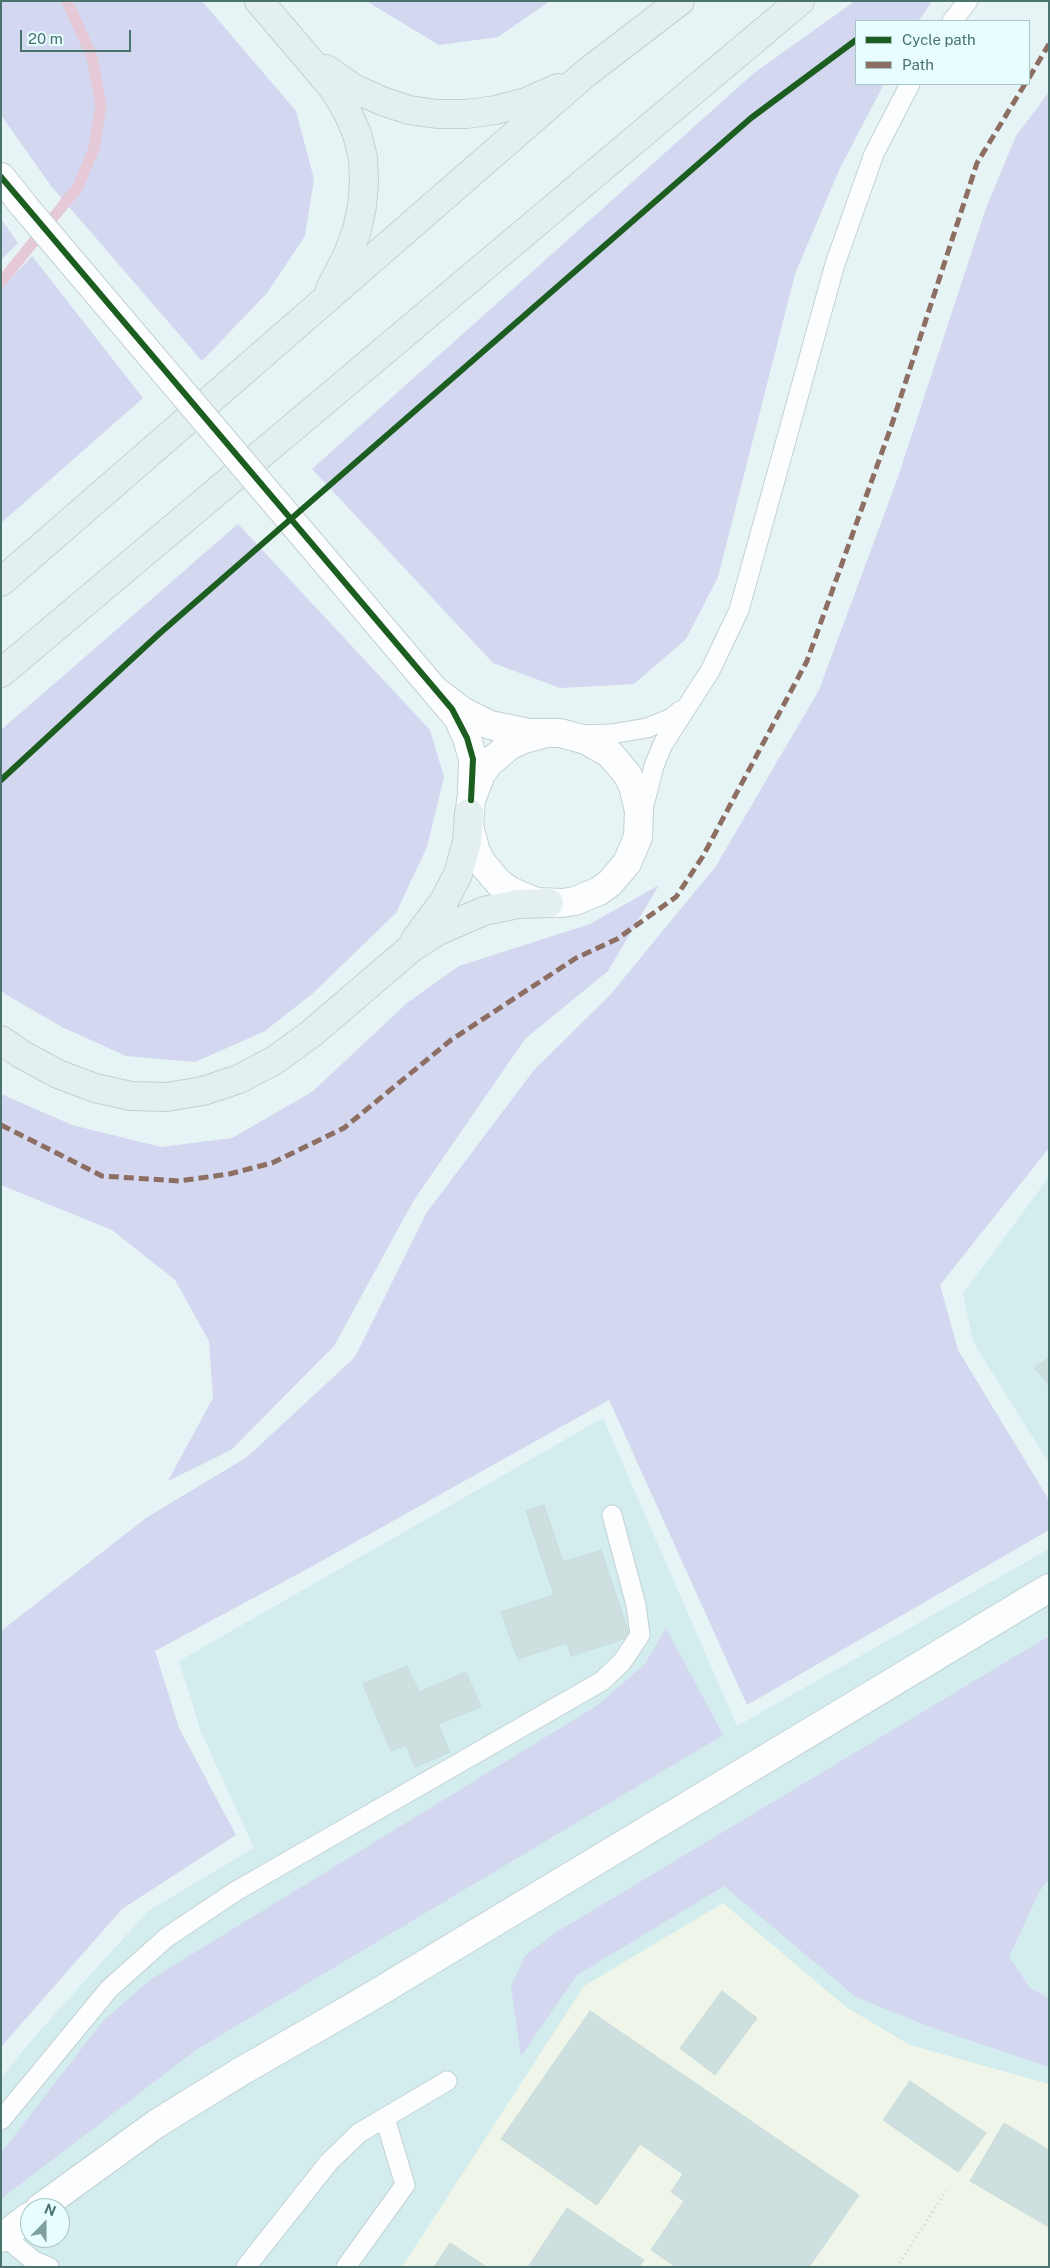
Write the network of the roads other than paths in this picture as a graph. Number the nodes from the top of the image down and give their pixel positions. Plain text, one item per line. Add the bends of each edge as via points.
1 (259, 1) edge
2 (680, 1) edge
3 (800, 1) edge
4 (968, 1) edge
5 (953, 20) edge
6 (300, 48) junction
7 (586, 73) junction
8 (909, 85) edge
9 (1, 177) edge
10 (321, 303) junction
11 (1, 582) edge
12 (1, 674) edge
13 (437, 692) junction
14 (692, 700) junction
15 (546, 733) junction
16 (573, 736) junction
17 (470, 806) junction
18 (639, 824) junction
19 (549, 903) junction
20 (387, 968) junction
21 (1, 1040) edge
22 (612, 1515) dead end
23 (1049, 1588) edge
24 (447, 2081) dead end
25 (385, 2118) junction
26 (1, 2120) edge
27 (54, 2198) edge
28 (20, 2224) edge
29 (3, 2237) edge
30 (49, 2267) edge
31 (246, 2267) edge
32 (346, 2267) edge

1 - 6 highway
2 - 7 highway
3 - 12 highway
4 - 5 lane
6 - 7 highway via 355,89 409,110 437,114 476,112 526,102
6 - 10 highway via 333,88 347,111 363,158 364,182 357,230 336,279
7 - 10 highway
8 - 14 lane via 874,154 835,264 745,595 726,641
9 - 13 street, bridge
10 - 11 highway
13 - 15 street via 462,711 490,725
13 - 17 street via 458,718 470,748 474,770
14 - 16 lane via 672,718 647,728
14 - 18 lane via 668,734 658,755
15 - 16 street
15 - 17 street via 520,740 498,754 481,774
16 - 18 street via 599,746 619,763 635,792 640,811
17 - 19 street via 469,826 476,852 489,874 510,891 536,902
17 - 20 highway via 463,858 451,888 417,938
18 - 19 street via 631,857 610,883 588,897
19 - 20 highway via 500,907 468,917 424,940
20 - 21 highway via 312,1033 275,1060 239,1079 203,1091 167,1097 131,1096 95,1088 58,1074
22 - 26 lane via 636,1605 640,1635 622,1662 602,1681 236,1890 166,1938 109,1989
23 - 27 street via 371,1997 240,2072 156,2124
24 - 25 lane
25 - 31 lane via 359,2133 330,2162
25 - 32 lane via 405,2186
28 - 29 street
29 - 30 lane

